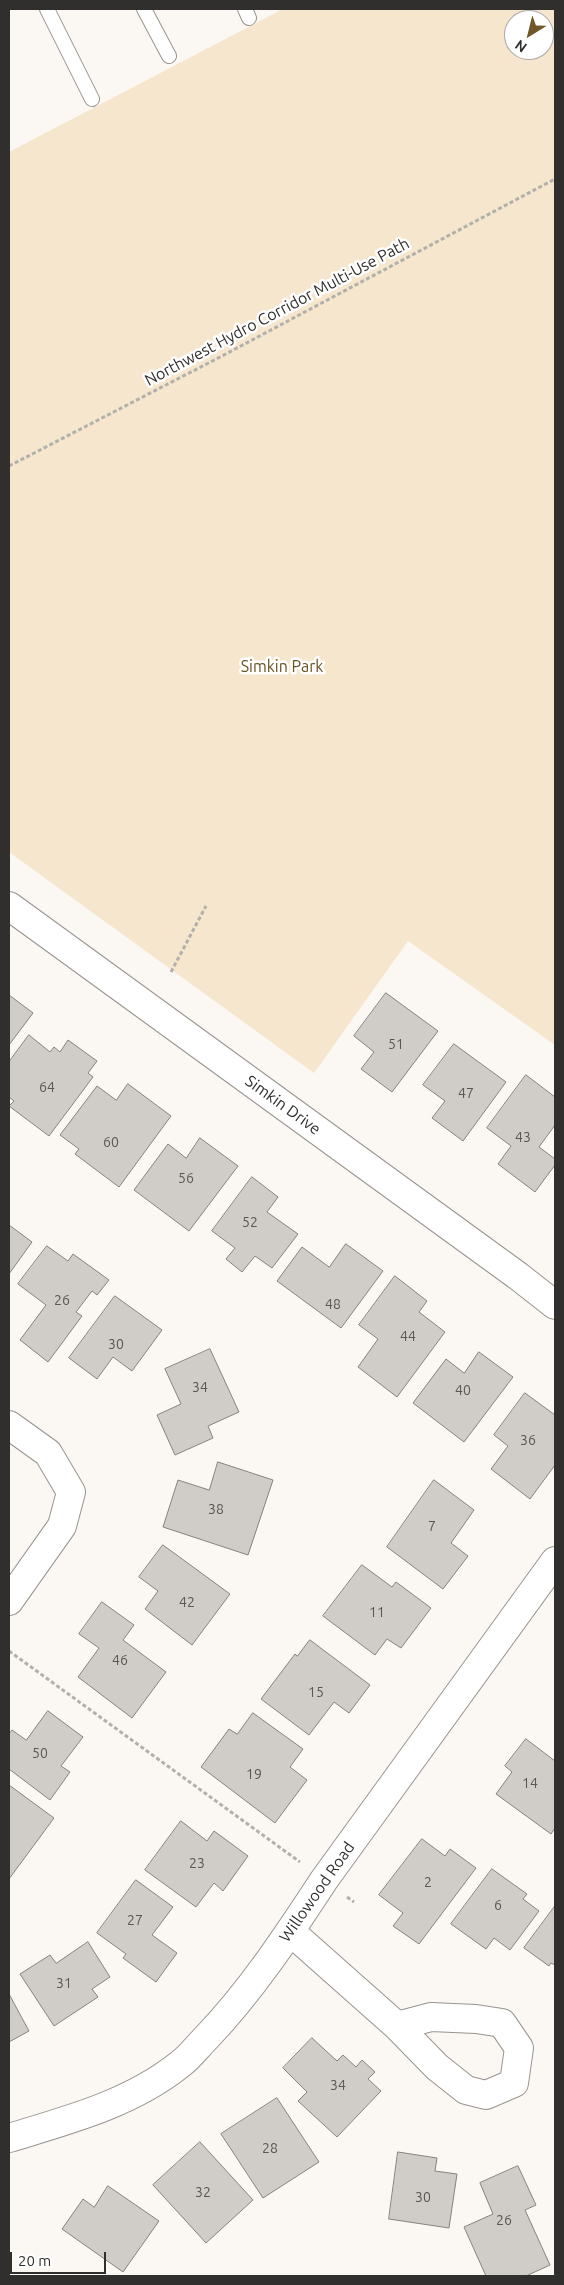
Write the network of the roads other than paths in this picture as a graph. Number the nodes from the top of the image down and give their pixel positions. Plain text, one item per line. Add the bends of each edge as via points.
1 (47, 9) edge
2 (144, 9) edge
3 (168, 56) dead end
4 (92, 99) dead end
5 (9, 906) edge
6 (555, 1305) edge
7 (9, 1425) edge
8 (555, 1561) edge
9 (9, 1601) edge
10 (291, 1932) junction
11 (397, 2026) dead end
12 (9, 2138) edge

1 - 4 lane
2 - 3 lane
5 - 6 street, Simkin Drive
7 - 9 street via 48,1453 71,1492 62,1526
8 - 10 street, Willowood Road via 324,1880
10 - 11 street
10 - 12 street, Willowood Road via 225,2018 180,2065 130,2096 75,2118

